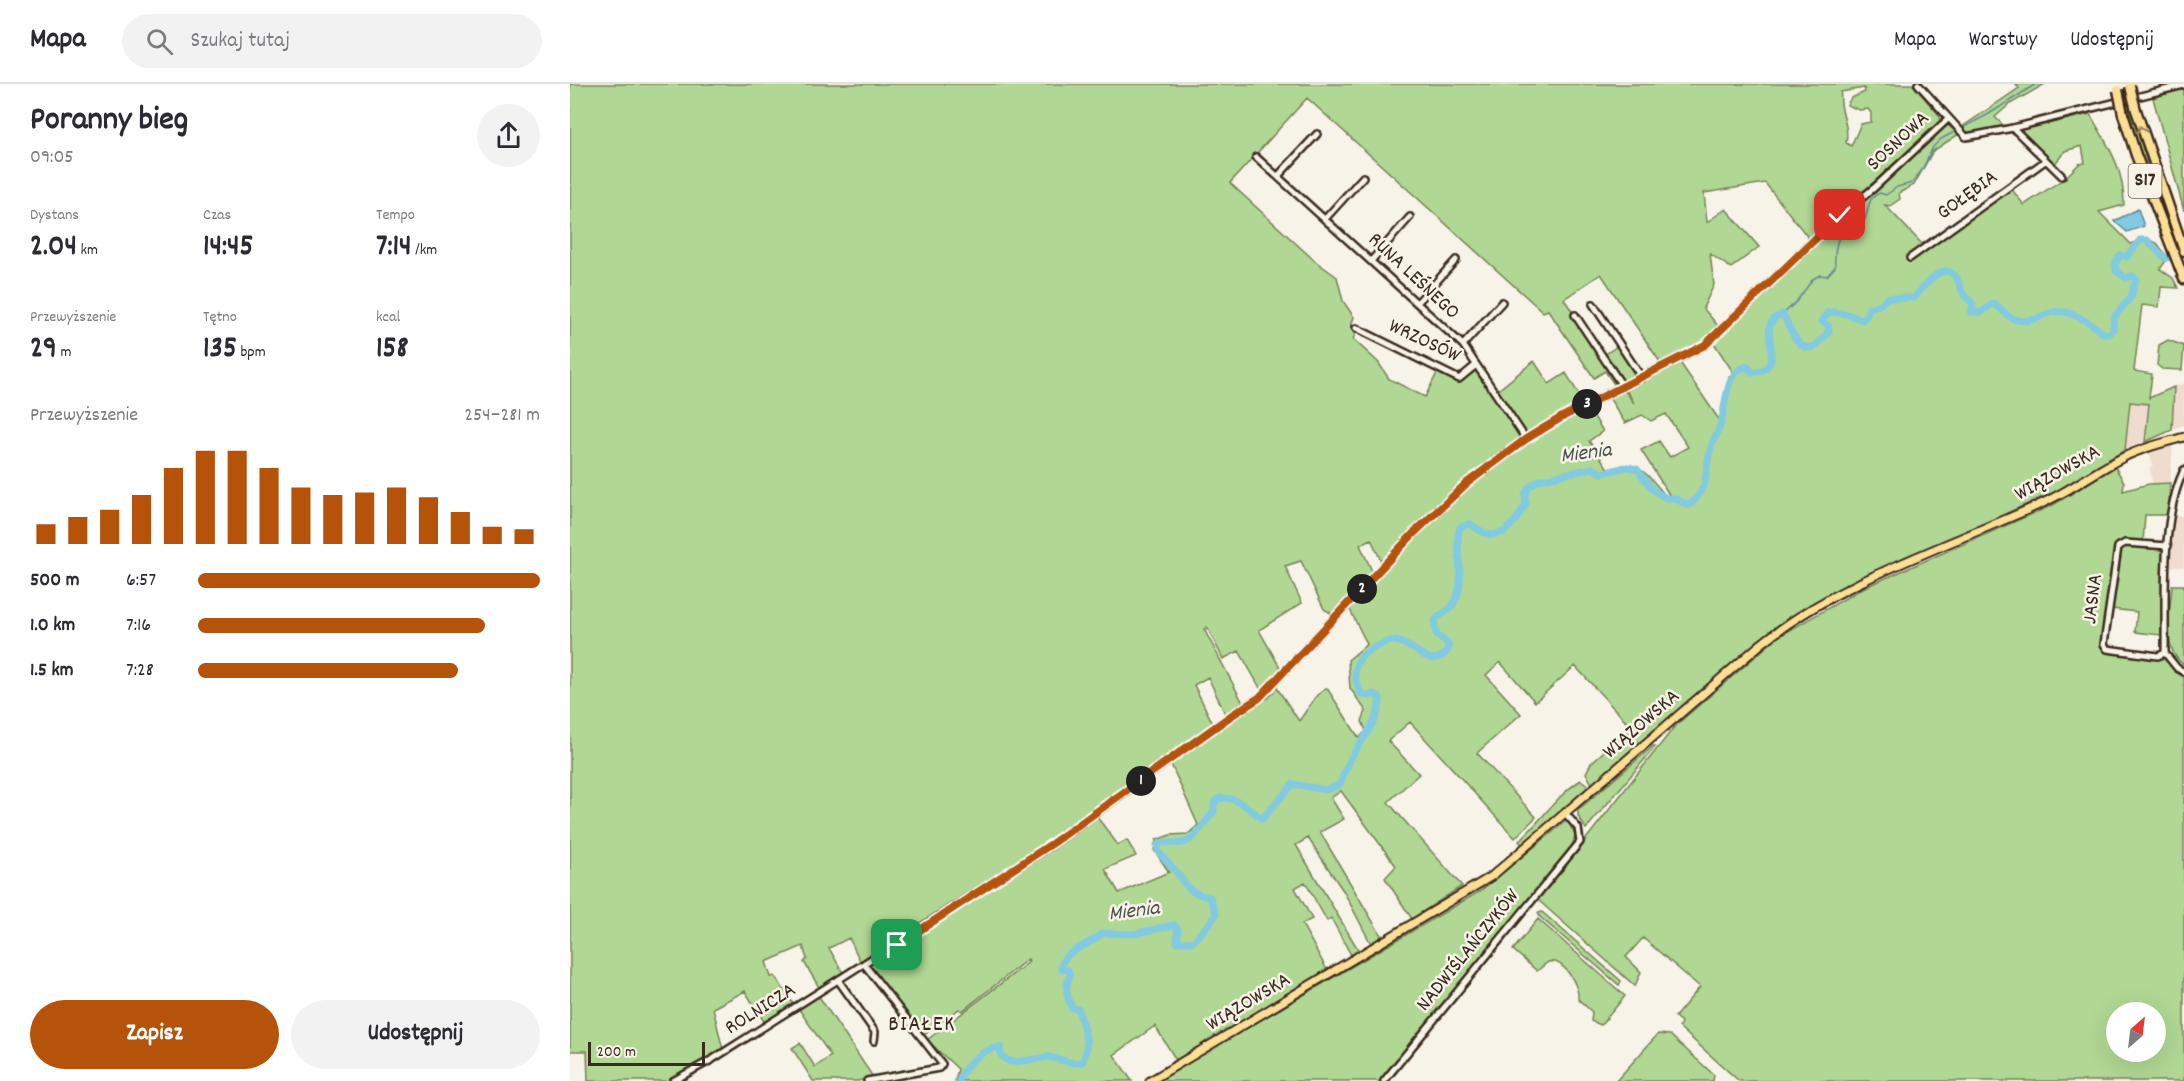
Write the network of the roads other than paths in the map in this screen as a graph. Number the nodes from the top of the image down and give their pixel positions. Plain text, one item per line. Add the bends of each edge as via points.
1 (1918, 84) edge
2 (2130, 85) edge
3 (2184, 85) edge
4 (2176, 86) edge
5 (2117, 87) edge
6 (1948, 119) junction
7 (2013, 128) junction
8 (1317, 134) dead end
9 (1256, 157) dead end
10 (2045, 161) junction
11 (1278, 176) junction
12 (2062, 176) dead end
13 (1363, 177) dead end
14 (1410, 217) dead end
15 (1325, 219) junction
16 (2183, 248) edge
17 (1910, 258) dead end
18 (1456, 260) dead end
19 (1371, 261) junction
20 (2184, 279) edge
21 (1502, 302) dead end
22 (1417, 303) junction
23 (1593, 304) dead end
24 (1575, 315) dead end
25 (1356, 328) dead end
26 (1463, 345) junction
27 (1476, 364) junction
28 (1642, 378) junction
29 (1623, 387) junction
30 (2182, 438) edge
31 (1526, 439) junction
32 (2184, 470) edge
33 (2168, 546) junction
34 (2165, 653) junction
35 (2184, 672) edge
36 (1566, 814) junction
37 (864, 964) junction
38 (838, 980) junction
39 (874, 1041) dead end
40 (673, 1081) edge
41 (867, 1081) edge
42 (1150, 1081) edge
43 (1384, 1081) edge

1 - 6 street, SOSNOWA
16 -> 2 highway, S17, bridge
3 - 4 street
4 - 7 street
5 - 20 highway, S17, bridge via 2136,155
6 - 7 street via 1966,137
6 - 28 street, SOSNOWA via 1840,215 1705,345
7 - 10 street
8 - 11 street
9 - 11 street, RUNA LEŚNEGO
10 - 12 street
10 - 17 street, GOŁĘBIA
11 - 15 street, RUNA LEŚNEGO
13 - 15 street
14 - 19 street
15 - 19 street, RUNA LEŚNEGO
18 - 22 street
19 - 22 street, RUNA LEŚNEGO
21 - 26 street
22 - 26 street, RUNA LEŚNEGO
23 - 28 street
24 - 29 street
25 - 27 street, WRZOSÓW via 1459,379
26 - 27 street, RUNA LEŚNEGO
27 - 31 street, RUNA LEŚNEGO
28 - 29 street, SOSNOWA
29 - 31 street, SOSNOWA
30 - 36 main road, WIĄZOWSKA via 2126,455 2056,497 1865,582 1787,624
31 - 37 street, SOSNOWA via 1467,483 1414,533 1259,698 1053,843
32 - 33 street via 2175,492
33 - 34 street
33 - 34 street, JASNA via 2126,543 2118,547 2104,645 2107,649 2158,656
34 - 35 street
36 - 42 main road, WIĄZOWSKA via 1472,889
36 - 43 street, NADWIŚLAŃCZYKÓW via 1578,828 1580,842
37 - 38 street, ROLNICZA
37 - 41 street via 942,1064 939,1068
38 - 39 street via 875,1032
38 - 40 street, ROLNICZA

